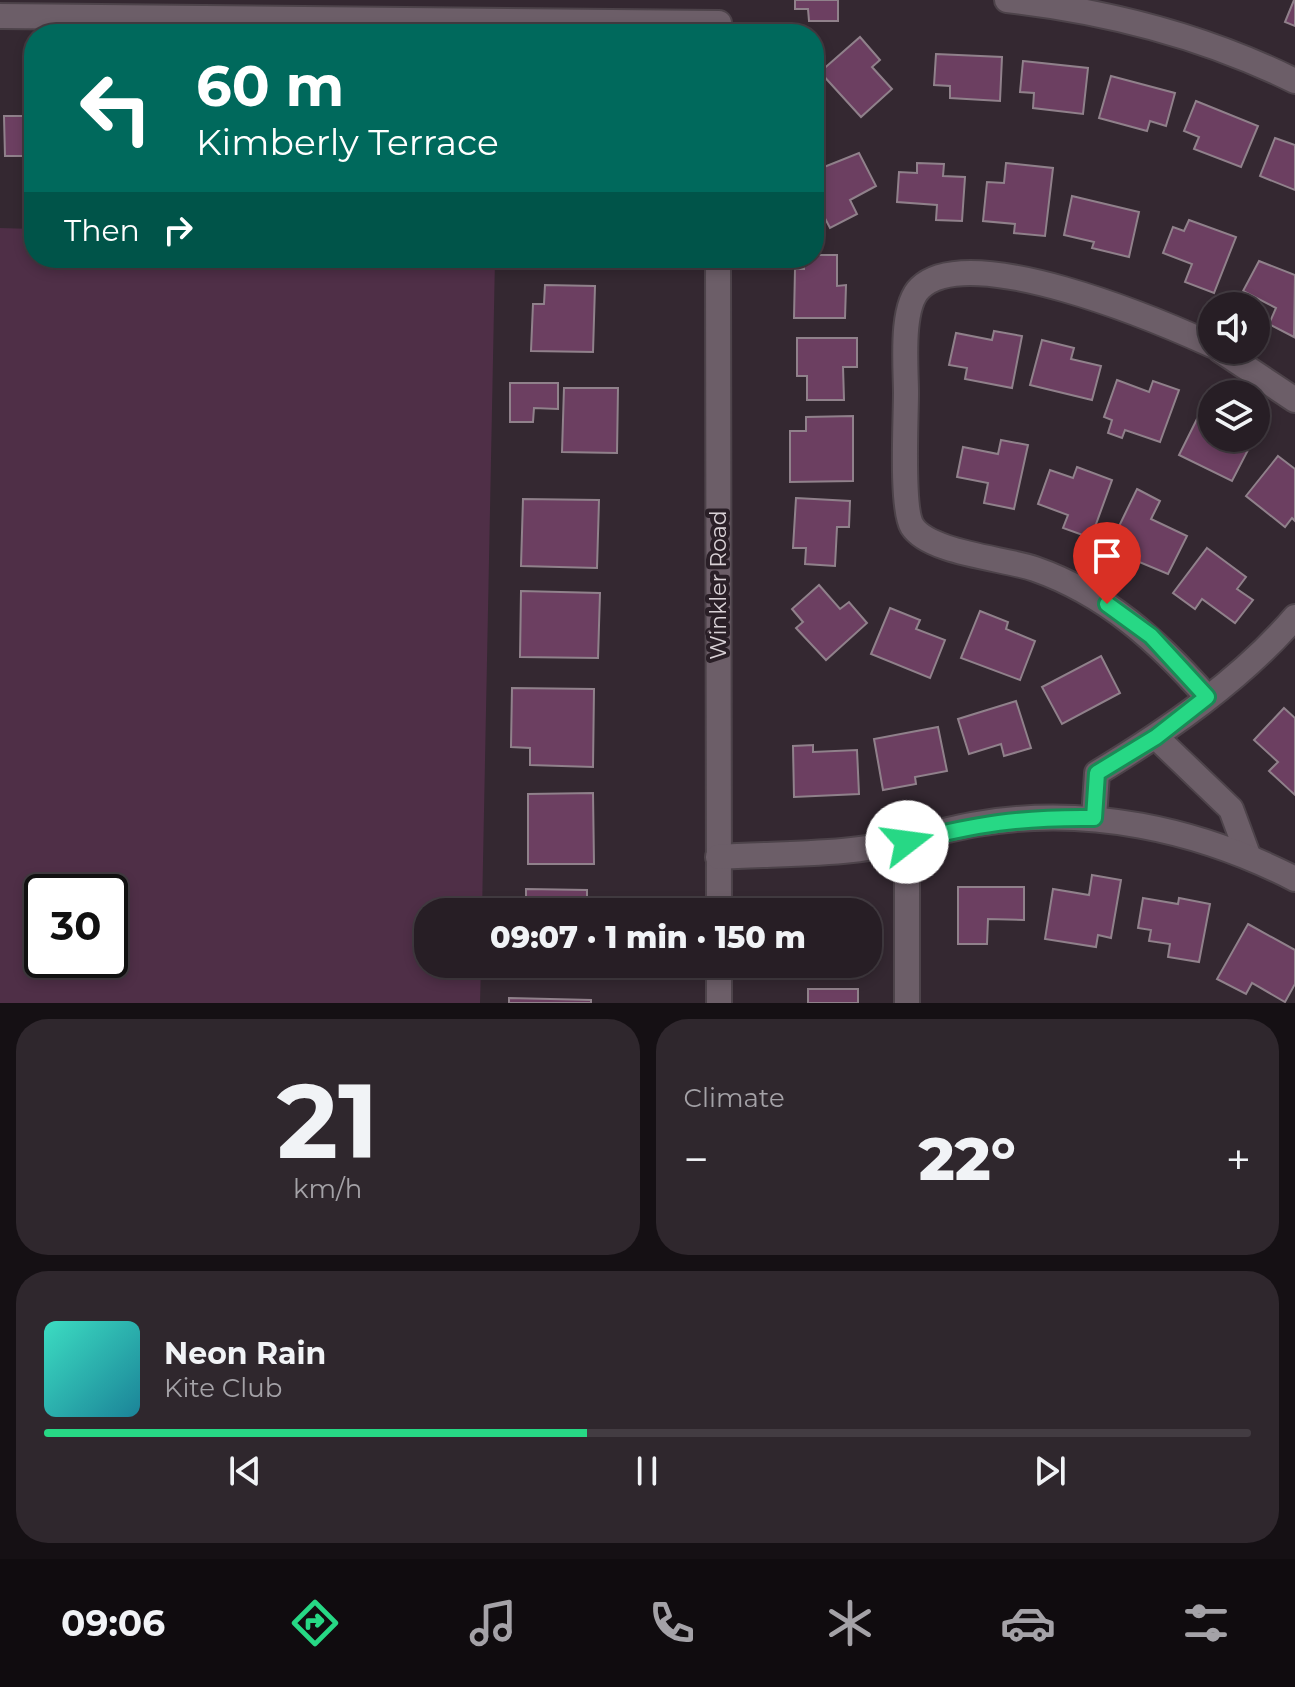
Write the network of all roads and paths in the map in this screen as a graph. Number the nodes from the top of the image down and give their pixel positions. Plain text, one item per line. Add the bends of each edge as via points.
1 (1007, 0) edge
2 (157, 9) edge
3 (0, 16) edge
4 (719, 19) edge
5 (1295, 81) edge
6 (718, 268) edge
7 (1198, 339) edge
8 (1241, 364) edge
9 (1295, 400) edge
10 (1295, 617) edge
11 (1207, 697) junction
12 (1156, 737) junction
13 (1094, 818) junction
14 (907, 842) junction
15 (1248, 855) junction
16 (718, 857) junction
17 (1295, 879) edge
18 (719, 898) edge
19 (719, 978) edge
20 (719, 1003) edge
21 (907, 1003) edge

1 - 5 street via 1180,36
2 - 3 street
2 - 4 street
6 - 16 street, Winkler Road
7 - 11 street via 1100,299 1041,284 964,272 938,275 918,289 909,312 907,498 911,525 931,544 1031,568 1082,589 1151,636
8 - 9 street
10 - 11 street via 1264,651
11 - 12 street
12 - 13 street via 1097,773
12 - 15 street via 1231,809
13 - 14 street via 976,824
13 - 15 street via 1198,838
14 - 16 street
14 - 21 street
15 - 17 street
16 - 18 street, Winkler Road
19 - 20 street

